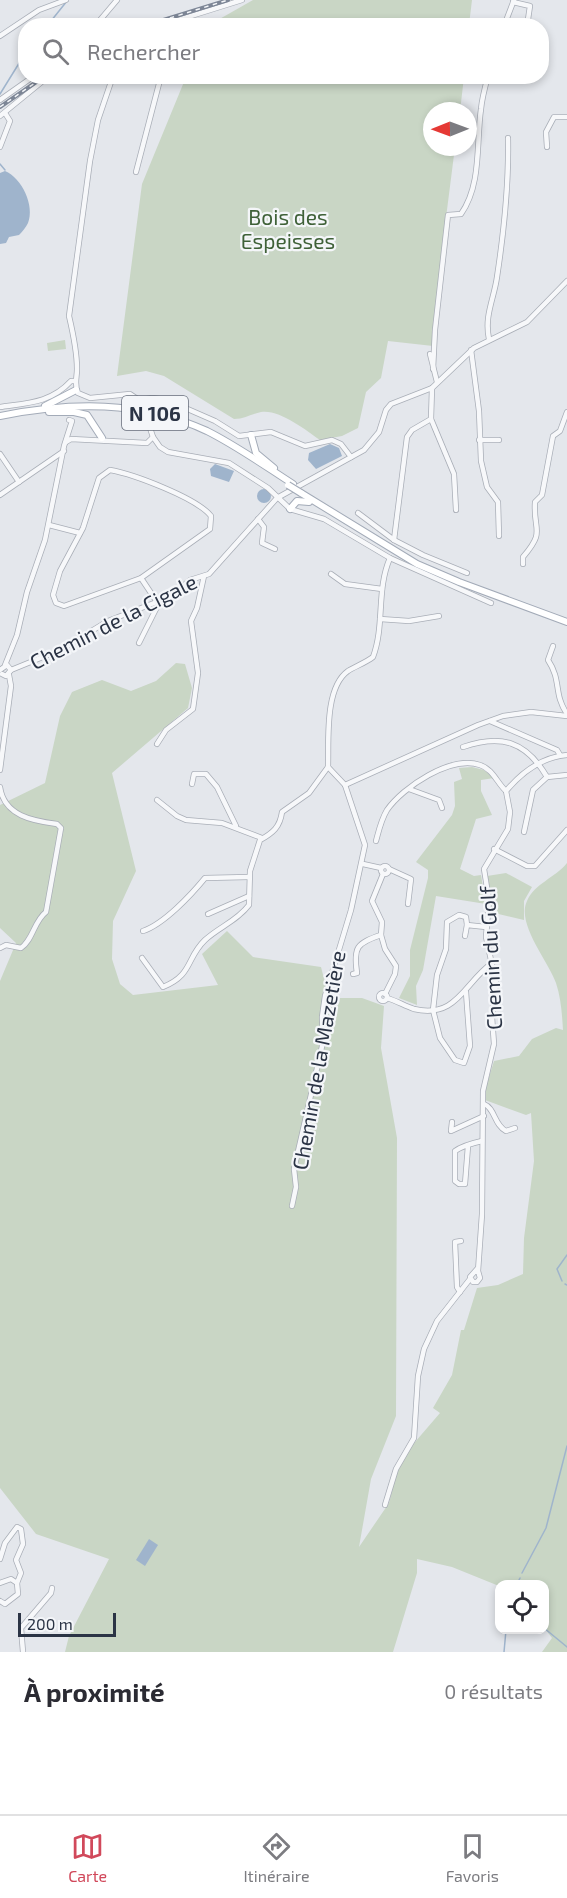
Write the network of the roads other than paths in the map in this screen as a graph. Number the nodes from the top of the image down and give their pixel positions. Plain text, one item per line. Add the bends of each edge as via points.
1 (66, 0) edge
2 (117, 0) edge
3 (242, 0) edge
4 (514, 1) edge
5 (27, 18) edge
6 (102, 18) edge
7 (186, 18) edge
8 (507, 18) edge
9 (528, 18) edge
10 (18, 24) edge
11 (0, 36) edge
12 (23, 84) edge
13 (38, 84) edge
14 (110, 84) edge
15 (159, 84) edge
16 (486, 84) edge
17 (0, 100) edge
18 (3, 115) edge
19 (567, 117) edge
20 (508, 138) dead end
21 (0, 147) edge
22 (547, 147) dead end
23 (136, 172) dead end
24 (567, 283) edge
25 (489, 339) junction
26 (471, 350) junction
27 (430, 354) dead end
28 (434, 369) junction
29 (75, 381) junction
30 (437, 382) junction
31 (432, 388) junction
32 (76, 390) junction
33 (141, 401) junction
34 (0, 407) edge
35 (46, 411) junction
36 (567, 412) edge
37 (16, 413) junction
38 (0, 418) edge
39 (431, 419) junction
40 (69, 420) dead end
41 (251, 435) junction
42 (153, 437) junction
43 (102, 438) junction
44 (479, 440) junction
45 (499, 440) dead end
46 (66, 442) junction
47 (64, 451) junction
48 (0, 454) edge
49 (351, 457) junction
50 (19, 482) junction
51 (290, 484) junction
52 (303, 492) junction
53 (0, 495) edge
54 (277, 498) junction
55 (290, 509) junction
56 (456, 510) dead end
57 (358, 513) dead end
58 (258, 519) junction
59 (49, 525) junction
60 (350, 525) junction
61 (80, 533) junction
62 (499, 536) dead end
63 (394, 540) junction
64 (275, 549) dead end
65 (390, 558) junction
66 (523, 564) dead end
67 (467, 573) dead end
68 (331, 574) dead end
69 (204, 576) junction
70 (141, 578) junction
71 (382, 589) junction
72 (158, 602) junction
73 (491, 603) dead end
74 (439, 616) dead end
75 (380, 619) junction
76 (567, 620) edge
77 (139, 643) dead end
78 (553, 646) dead end
79 (3, 662) edge
80 (0, 673) edge
81 (10, 673) junction
82 (567, 715) edge
83 (490, 721) junction
84 (157, 744) dead end
85 (462, 747) dead end
86 (550, 747) junction
87 (567, 755) edge
88 (560, 756) junction
89 (553, 757) junction
90 (539, 763) junction
91 (328, 767) junction
92 (0, 770) edge
93 (567, 775) edge
94 (547, 777) junction
95 (192, 784) dead end
96 (345, 785) junction
97 (0, 787) edge
98 (409, 789) junction
99 (506, 791) junction
100 (157, 800) dead end
101 (442, 808) dead end
102 (238, 828) junction
103 (567, 830) edge
104 (524, 832) dead end
105 (262, 838) junction
106 (376, 841) dead end
107 (494, 849) junction
108 (363, 864) junction
109 (382, 871) junction
110 (249, 877) junction
111 (249, 896) junction
112 (408, 904) dead end
113 (208, 914) dead end
114 (467, 925) junction
115 (486, 927) junction
116 (143, 931) dead end
117 (381, 935) junction
118 (465, 936) dead end
119 (0, 948) edge
120 (142, 958) dead end
121 (490, 968) junction
122 (353, 974) dead end
123 (466, 992) junction
124 (433, 1010) junction
125 (484, 1104) junction
126 (484, 1116) junction
127 (452, 1122) dead end
128 (515, 1128) dead end
129 (482, 1141) junction
130 (468, 1146) junction
131 (292, 1206) dead end
132 (461, 1241) dead end
133 (476, 1271) junction
134 (469, 1281) junction
135 (460, 1292) junction
136 (385, 1505) dead end
137 (2, 1542) edge
138 (0, 1559) edge
139 (0, 1583) edge
140 (17, 1583) junction
141 (52, 1588) dead end
142 (0, 1601) edge
143 (22, 1652) edge

1 - 5 street
2 - 6 street
3 - 7 street
4 - 8 street
4 - 9 street via 530,6
10 - 11 street
12 - 17 street
13 - 18 street
14 - 29 street via 90,161 69,303
15 - 23 street
16 - 28 street via 472,191 461,214 448,215
18 - 21 street via 10,121
19 - 22 street via 554,117 546,132
20 - 25 street via 508,192 497,280 487,312
24 - 25 street, Chemin de la Cigale via 527,322
25 - 26 street, Chemin de la Cigale
26 - 30 street, Chemin de la Cigale
26 - 44 street
27 - 28 street
28 - 30 street
29 - 32 street
29 - 34 street via 44,400
30 - 31 street, Chemin de la Cigale
31 - 39 street
31 - 49 street, Chemin de la Cigale via 391,404 379,432 364,450
32 - 33 street via 85,398 130,394
32 - 37 main road via 44,406
33 - 41 street via 167,400 239,436
33 - 42 street, bridge
35 - 38 main road, N 106
35 - 43 main road via 85,414
35 - 51 main road, N 106 via 104,408 166,419 218,441
36 - 66 street via 560,431 553,436 542,495 536,502 537,541 523,557
37 - 38 main road, N 106
37 - 51 main road, N 106 via 94,405 155,413 208,432
39 - 56 street via 454,474
39 - 63 street via 407,437
40 - 46 street via 72,421
41 - 49 street via 271,432 305,446 332,440 341,444
41 - 51 main road via 259,456
42 - 43 street via 140,444
42 - 54 street via 168,452 229,463 263,484
43 - 46 street
44 - 45 street
44 - 62 street via 487,487 498,502
46 - 47 street
47 - 50 street
47 - 59 street
48 - 50 street
49 - 54 street, Chemin de la Cigale
50 - 53 street
51 - 52 main road, N 106, bridge
52 - 60 main road, N 106
52 - 76 main road, N 106 via 418,560
54 - 55 street
54 - 58 street, Chemin de la Cigale
55 - 60 main road via 297,501 308,501
55 - 65 street via 324,519
57 - 63 street
58 - 64 street via 264,527 262,543
58 - 69 street, Chemin de la Cigale via 215,570
59 - 61 street
59 - 79 street via 17,635
60 - 76 main road, N 106 via 436,573
61 - 70 street via 56,583 56,603 72,604
61 - 70 street via 99,478 111,471 149,480 208,512 210,529
63 - 67 street
65 - 71 street
65 - 73 street
68 - 71 street via 345,584
69 - 72 street, Chemin de la Cigale via 190,580
69 - 84 street via 191,621 198,673 192,709 166,730
70 - 72 street
71 - 75 street
72 - 77 street
72 - 81 street, Chemin de la Cigale via 115,618
74 - 75 street via 409,621
75 - 91 street via 380,638 373,657 341,678 329,715
78 - 82 street via 548,660 557,674 557,699
79 - 80 street
79 - 81 street
80 - 81 street
81 - 92 street
82 - 83 street via 531,712
83 - 86 street
83 - 96 street
85 - 90 street via 486,740 500,742 522,749
86 - 88 street
86 - 89 street
87 - 88 street
88 - 89 street
89 - 90 street
90 - 94 street
90 - 99 street
91 - 96 street
91 - 105 street via 309,793 282,812 273,832
93 - 94 street
94 - 104 street via 533,790
95 - 102 street via 194,774 206,774
96 - 108 street, Chemin de la Mazetière via 365,846
97 - 119 street via 7,806 15,813 61,828 46,912 25,945
98 - 99 street via 432,773 468,764 486,768
98 - 101 street via 439,800
98 - 106 street via 382,818
99 - 107 street, Chemin du Golf via 509,826
100 - 102 street via 186,820
102 - 105 street
103 - 107 street via 535,866 527,866
105 - 110 street via 253,853
107 - 115 street, Chemin du Golf via 484,869 489,896
108 - 109 street
108 - 131 street, Chemin de la Mazetière via 325,996 321,1017 323,1042 294,1169 296,1188
109 - 112 street via 387,874 389,869 411,879
109 - 117 street via 372,901 382,922
110 - 111 street
110 - 116 street via 205,878 200,887
111 - 113 street
111 - 120 street via 244,912 206,939 187,972 165,987
114 - 115 street
114 - 118 street
114 - 124 street via 464,915 447,922 446,949 436,975
115 - 121 street, Chemin du Golf
117 - 122 street via 358,945 357,973
117 - 124 street via 396,966 386,996 413,1008
121 - 123 street
121 - 125 street, Chemin du Golf via 496,989 494,1044 483,1088
123 - 124 street via 454,1002
123 - 124 street via 470,1046 464,1063 455,1060 440,1038
125 - 126 street, Chemin du Golf
125 - 128 street via 500,1128
126 - 127 street via 451,1131
126 - 129 street, Chemin du Golf
129 - 130 street
129 - 133 street, Chemin du Golf
130 - 130 street via 455,1152 455,1180 459,1184 465,1184 467,1176
132 - 135 street via 455,1242
133 - 134 street
133 - 134 street via 479,1280
134 - 135 street
135 - 136 street via 437,1321 424,1349 414,1438 396,1469
137 - 138 street
137 - 140 street via 13,1530 21,1529 23,1544 15,1564 21,1573
139 - 140 street
140 - 142 street via 18,1593 5,1604
141 - 143 street via 21,1628

